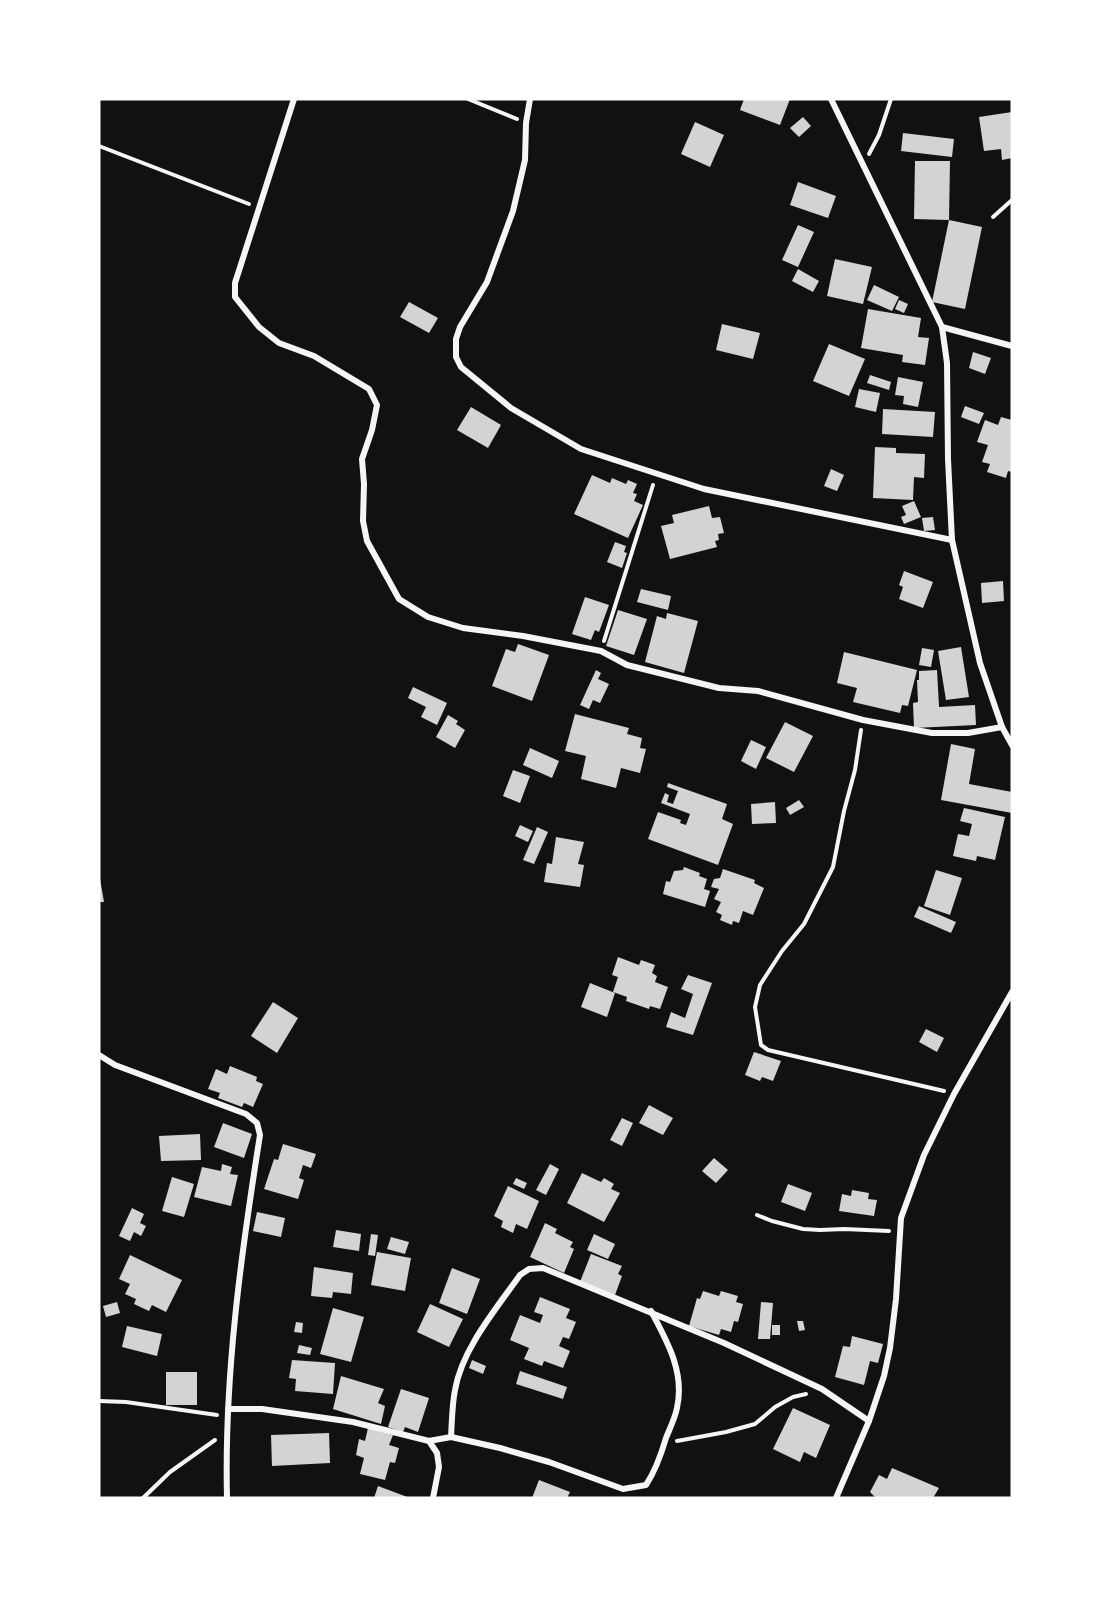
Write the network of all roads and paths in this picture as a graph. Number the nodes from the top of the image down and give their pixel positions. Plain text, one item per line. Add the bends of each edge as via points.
1 (294, 99) edge
2 (468, 99) edge
3 (530, 99) edge
4 (831, 99) edge
5 (891, 99) edge
6 (526, 123) junction
7 (99, 146) edge
8 (864, 165) junction
9 (1012, 200) edge
10 (260, 208) junction
11 (993, 217) dead end
12 (942, 327) junction
13 (1012, 346) edge
14 (656, 474) junction
15 (952, 540) junction
16 (601, 651) junction
17 (863, 720) junction
18 (1002, 727) junction
19 (1012, 745) edge
20 (1012, 993) edge
21 (99, 1055) edge
22 (954, 1094) junction
23 (757, 1215) dead end
24 (900, 1231) junction
25 (651, 1311) junction
26 (822, 1389) junction
27 (99, 1401) edge
28 (227, 1413) junction
29 (869, 1421) junction
30 (227, 1431) junction
31 (451, 1437) junction
32 (429, 1441) junction
33 (665, 1444) junction
34 (143, 1498) edge
35 (228, 1498) edge
36 (433, 1498) edge
37 (836, 1498) edge

1 - 10 street
2 - 6 path
3 - 6 street
4 - 8 street
5 - 8 path
6 - 14 street via 525,160 513,211 487,282 460,327 456,357 461,367 511,408 580,449
7 - 10 path
8 - 12 street
9 - 11 path
10 - 16 street via 234,283 235,297 279,343 314,356 369,389 376,405 362,459 363,521 367,541 399,599 428,617 464,628
12 - 13 street
12 - 15 street via 947,363
14 - 15 street via 704,489
14 - 16 path
15 - 18 street via 980,663
16 - 17 street via 627,665 719,688 758,691
17 - 18 street via 932,733 968,733
17 - 22 path via 833,867 804,924 760,985 755,1007 761,1045 768,1050
18 - 19 street
20 - 22 street
21 - 28 street via 115,1065 246,1114 257,1123 260,1135 238,1283
22 - 24 street via 924,1155
23 - 24 path via 803,1229
24 - 29 street via 890,1348
25 - 26 street
25 - 31 street via 543,1268 529,1269 520,1275 471,1347 455,1389
25 - 33 street via 668,1344 678,1381 678,1407
26 - 29 street
26 - 33 path via 793,1397 755,1424
27 - 28 path
28 - 30 street
28 - 32 street via 262,1409 353,1422
29 - 37 street
30 - 34 path via 170,1472
30 - 35 street
31 - 32 street
31 - 33 street via 549,1462 623,1489 646,1485
32 - 36 street via 437,1453 439,1467

